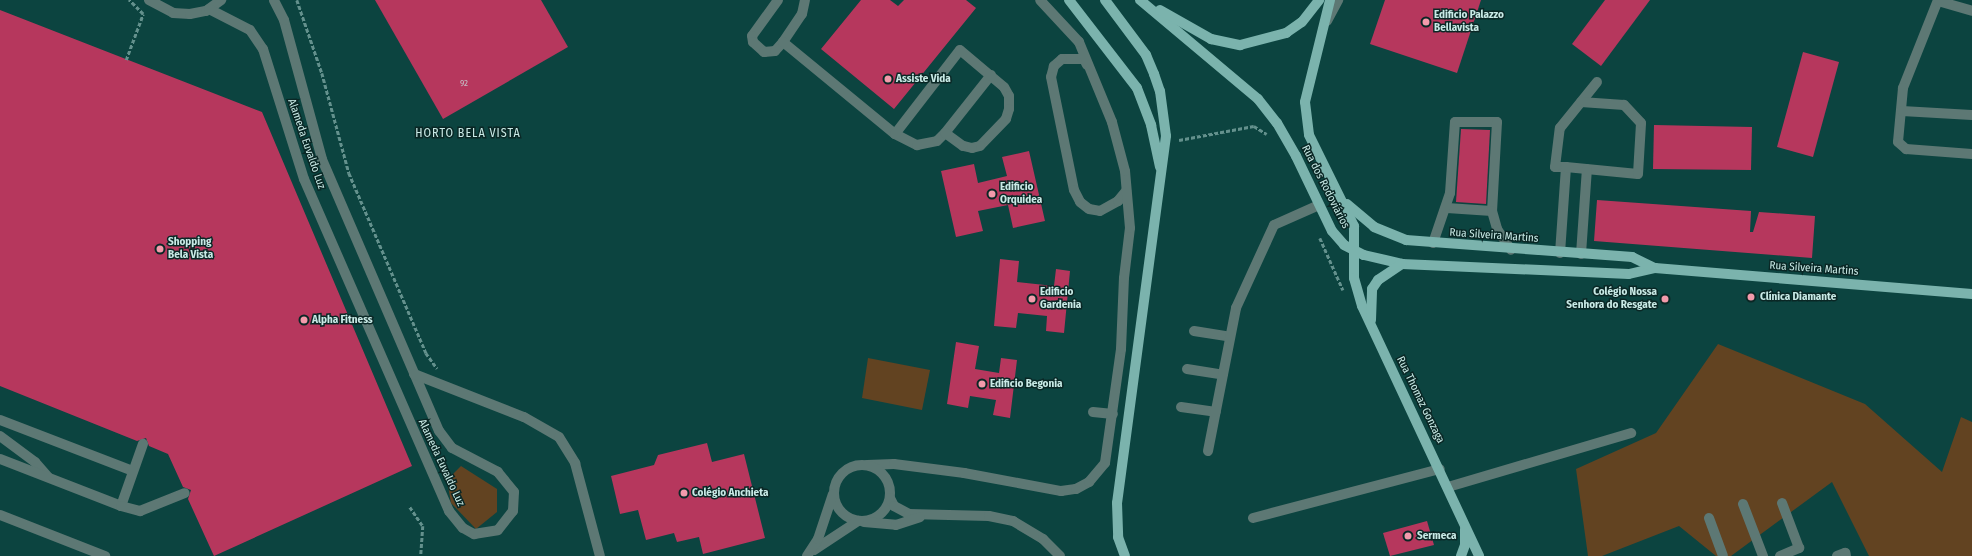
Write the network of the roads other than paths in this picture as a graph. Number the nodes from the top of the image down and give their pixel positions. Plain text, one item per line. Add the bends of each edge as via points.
1 (149, 0) edge
2 (221, 0) edge
3 (274, 0) edge
4 (281, 0) edge
5 (778, 0) edge
6 (805, 0) edge
7 (1040, 0) edge
8 (1069, 0) edge
9 (1105, 0) edge
10 (1142, 0) edge
11 (1319, 0) edge
12 (1330, 0) edge
13 (1338, 0) edge
14 (1938, 0) edge
15 (209, 9) junction
16 (1972, 10) edge
17 (284, 20) junction
18 (1324, 26) junction
19 (783, 42) junction
20 (990, 75) junction
21 (1093, 76) junction
22 (1597, 82) dead end
23 (1581, 102) junction
24 (1902, 111) junction
25 (1972, 115) edge
26 (945, 133) junction
27 (895, 134) junction
28 (1972, 154) edge
29 (1566, 168) junction
30 (1587, 169) junction
31 (1162, 178) junction
32 (1126, 191) junction
33 (1343, 199) junction
34 (1319, 205) junction
35 (1448, 208) junction
36 (1492, 211) junction
37 (1433, 243) junction
38 (1354, 250) junction
39 (1511, 250) junction
40 (1560, 253) junction
41 (1581, 254) junction
42 (1402, 264) junction
43 (1655, 268) junction
44 (1972, 294) edge
45 (1194, 331) dead end
46 (1374, 331) junction
47 (1230, 337) junction
48 (1187, 370) dead end
49 (414, 374) junction
50 (1223, 375) junction
51 (1181, 407) dead end
52 (1093, 412) dead end
53 (1216, 412) junction
54 (1113, 414) junction
55 (0, 420) edge
56 (1631, 433) dead end
57 (0, 436) edge
58 (143, 444) dead end
59 (1208, 451) dead end
60 (0, 459) edge
61 (867, 465) junction
62 (1440, 469) junction
63 (133, 471) junction
64 (48, 477) junction
65 (1448, 486) junction
66 (185, 493) dead end
67 (834, 493) junction
68 (890, 498) junction
69 (1782, 503) dead end
70 (1744, 504) dead end
71 (121, 506) junction
72 (0, 515) edge
73 (922, 516) junction
74 (1253, 518) dead end
75 (1709, 518) dead end
76 (860, 521) junction
77 (1465, 527) junction
78 (808, 555) edge
79 (105, 556) edge
80 (600, 556) edge
81 (1060, 556) edge
82 (1125, 556) edge
83 (1461, 556) edge
84 (1479, 556) edge
85 (1723, 556) edge
86 (1763, 556) edge
87 (1780, 556) edge
88 (1837, 556) edge
89 (1846, 556) edge

1 - 15 street via 173,13 190,14
2 - 15 street
3 - 17 street, Alameda Euvaldo Luz
4 - 17 street
5 - 19 street via 752,36 753,42 764,52 775,50
6 - 19 street via 802,14
7 - 21 street via 1079,42
8 - 31 main road via 1137,88 1151,125
9 - 31 main road via 1146,55 1160,90 1166,136
10 - 11 main road via 1211,39 1240,46 1286,33 1302,22
10 - 34 main road, Rua dos Rodoviários via 1258,99 1277,123
12 - 18 main road, Rua dos Rodoviários
13 - 18 street
14 - 16 street
14 - 24 street via 1903,88
15 - 49 street, Alameda Euvaldo Luz via 250,30 263,49 304,179 449,511 463,528 474,534 498,530 513,511 514,492 498,472 452,448 439,432
17 - 49 street, Alameda Euvaldo Luz via 322,159
18 - 33 main road, Rua dos Rodoviários via 1309,86 1305,118 1316,151
19 - 27 street
20 - 26 street
20 - 26 street via 1004,87 1009,96 1006,119 988,141 972,148
20 - 27 street via 960,50
21 - 32 street via 1118,142
21 - 32 street via 1084,59 1073,57 1062,59 1054,66 1051,77 1074,190 1080,202 1089,209 1100,210 1118,201
22 - 23 street
23 - 29 street via 1560,128 1557,138 1555,167
23 - 30 street via 1624,105 1641,123 1638,174
24 - 25 street
24 - 28 street via 1898,136 1902,147
26 - 27 street via 933,142 917,145
29 - 30 street
29 - 40 street
30 - 41 street
31 - 82 main road via 1117,503 1118,537
32 - 54 street via 1130,228 1124,278 1122,349
33 - 37 main road, Rua Silveira Martins via 1374,227 1406,240
33 - 38 main road, Rua dos Rodoviários via 1354,226
34 - 38 main road, Rua dos Rodoviários via 1338,238
34 - 47 street via 1274,225 1236,308
35 - 36 street
35 - 36 street via 1455,122 1497,122
35 - 37 street
36 - 39 street via 1497,229
37 - 39 main road, Rua Silveira Martins
38 - 42 main road, Rua Silveira Martins
38 - 46 main road, Rua Thomaz Gonzaga via 1357,293
39 - 40 main road, Rua Silveira Martins
40 - 41 main road, Rua Silveira Martins
41 - 43 main road, Rua Silveira Martins via 1632,257
42 - 43 main road, Rua Silveira Martins via 1629,274
42 - 46 main road via 1378,280 1372,289 1370,312
43 - 44 main road, Rua Silveira Martins
45 - 47 street
46 - 62 main road, Rua Thomaz Gonzaga
47 - 50 street
48 - 50 street
49 - 80 street via 524,417 559,437 575,463
50 - 53 street
51 - 53 street
52 - 54 street
53 - 59 street
54 - 61 street via 1105,463 1089,482 1076,489 1061,491 970,474 894,464
55 - 63 street
56 - 65 street
57 - 64 street via 35,462
58 - 63 street
60 - 64 street
61 - 67 street via 853,466 840,474
61 - 68 street via 885,477
62 - 65 main road, Rua Thomaz Gonzaga
62 - 74 street
63 - 71 street
64 - 71 street
65 - 77 main road, Rua Thomaz Gonzaga
66 - 71 street via 140,511
67 - 76 street via 839,509
67 - 78 street via 818,539
68 - 73 street via 902,511
68 - 76 street via 877,517
69 - 87 street via 1799,548
70 - 86 street
72 - 79 street
73 - 76 street via 896,525
73 - 81 street via 989,516 1013,521 1043,539
75 - 85 street
76 - 78 street
77 - 83 main road via 1466,545
77 - 84 main road, Rua Thomaz Gonzaga
88 - 89 street via 1845,553

